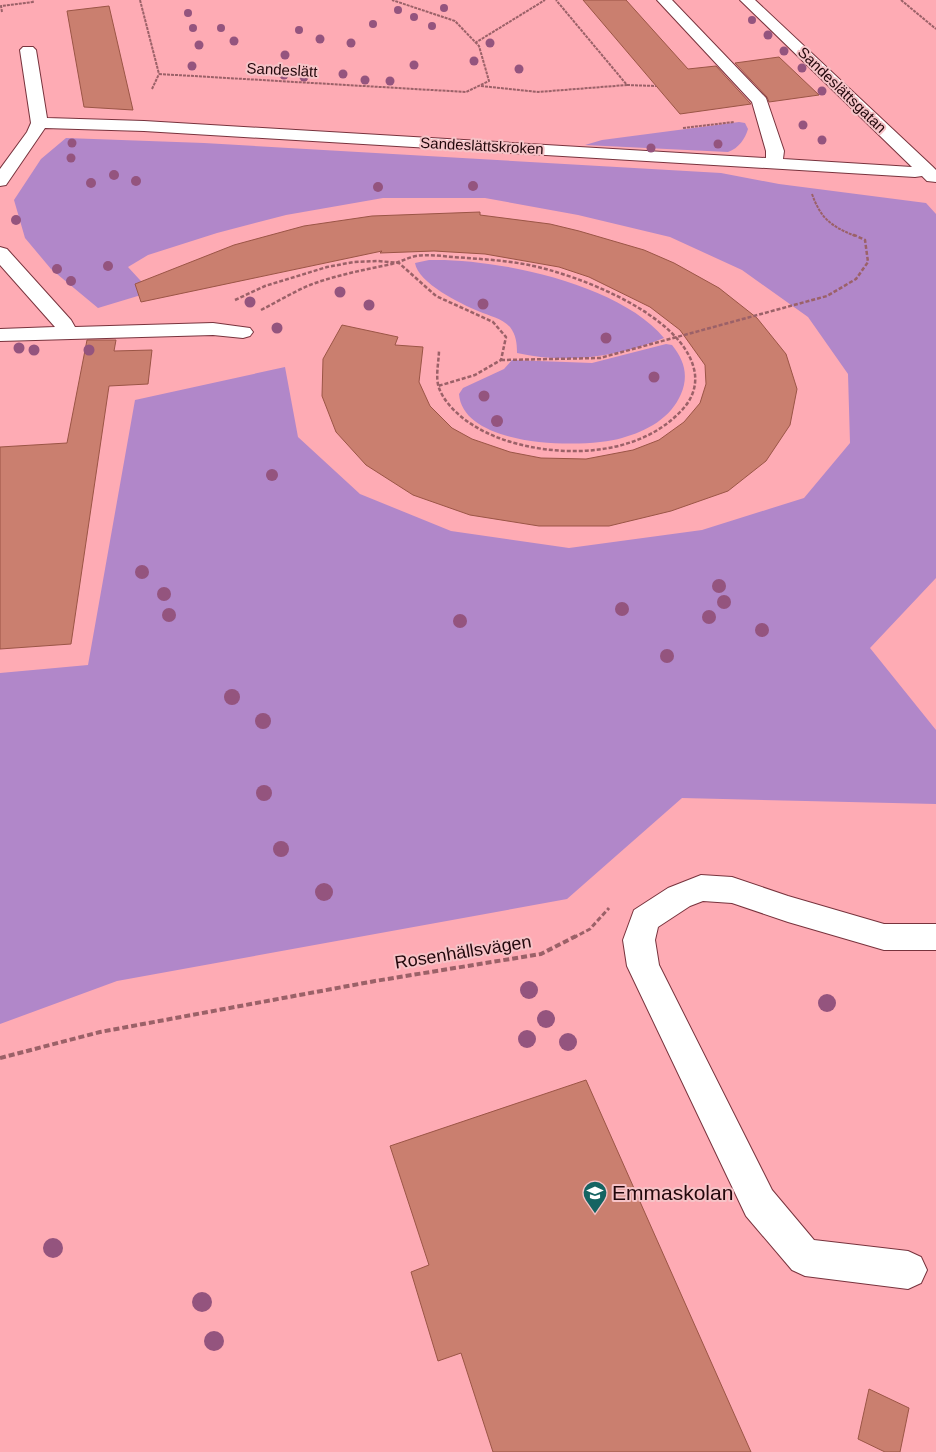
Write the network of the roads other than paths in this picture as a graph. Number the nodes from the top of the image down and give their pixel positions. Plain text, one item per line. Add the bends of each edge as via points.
1 (664, 0) edge
2 (748, 0) edge
3 (28, 50) dead end
4 (39, 123) junction
5 (774, 163) junction
6 (931, 175) edge
7 (0, 181) edge
8 (0, 253) edge
9 (243, 332) road end
10 (66, 334) junction
11 (0, 335) edge
12 (936, 936) edge
13 (908, 1270) dead end

1 - 5 street via 760,101 775,151
2 - 6 street, Sandeslättsgatan
3 - 4 street
4 - 5 street, Sandeslättskroken via 144,126
4 - 7 street
5 - 6 street, Sandeslättskroken
8 - 10 street via 64,324
9 - 10 street via 212,328
10 - 11 street
12 - 13 street via 884,937 732,890 701,888 679,897 645,919 639,940 643,966 760,1203 805,1257

